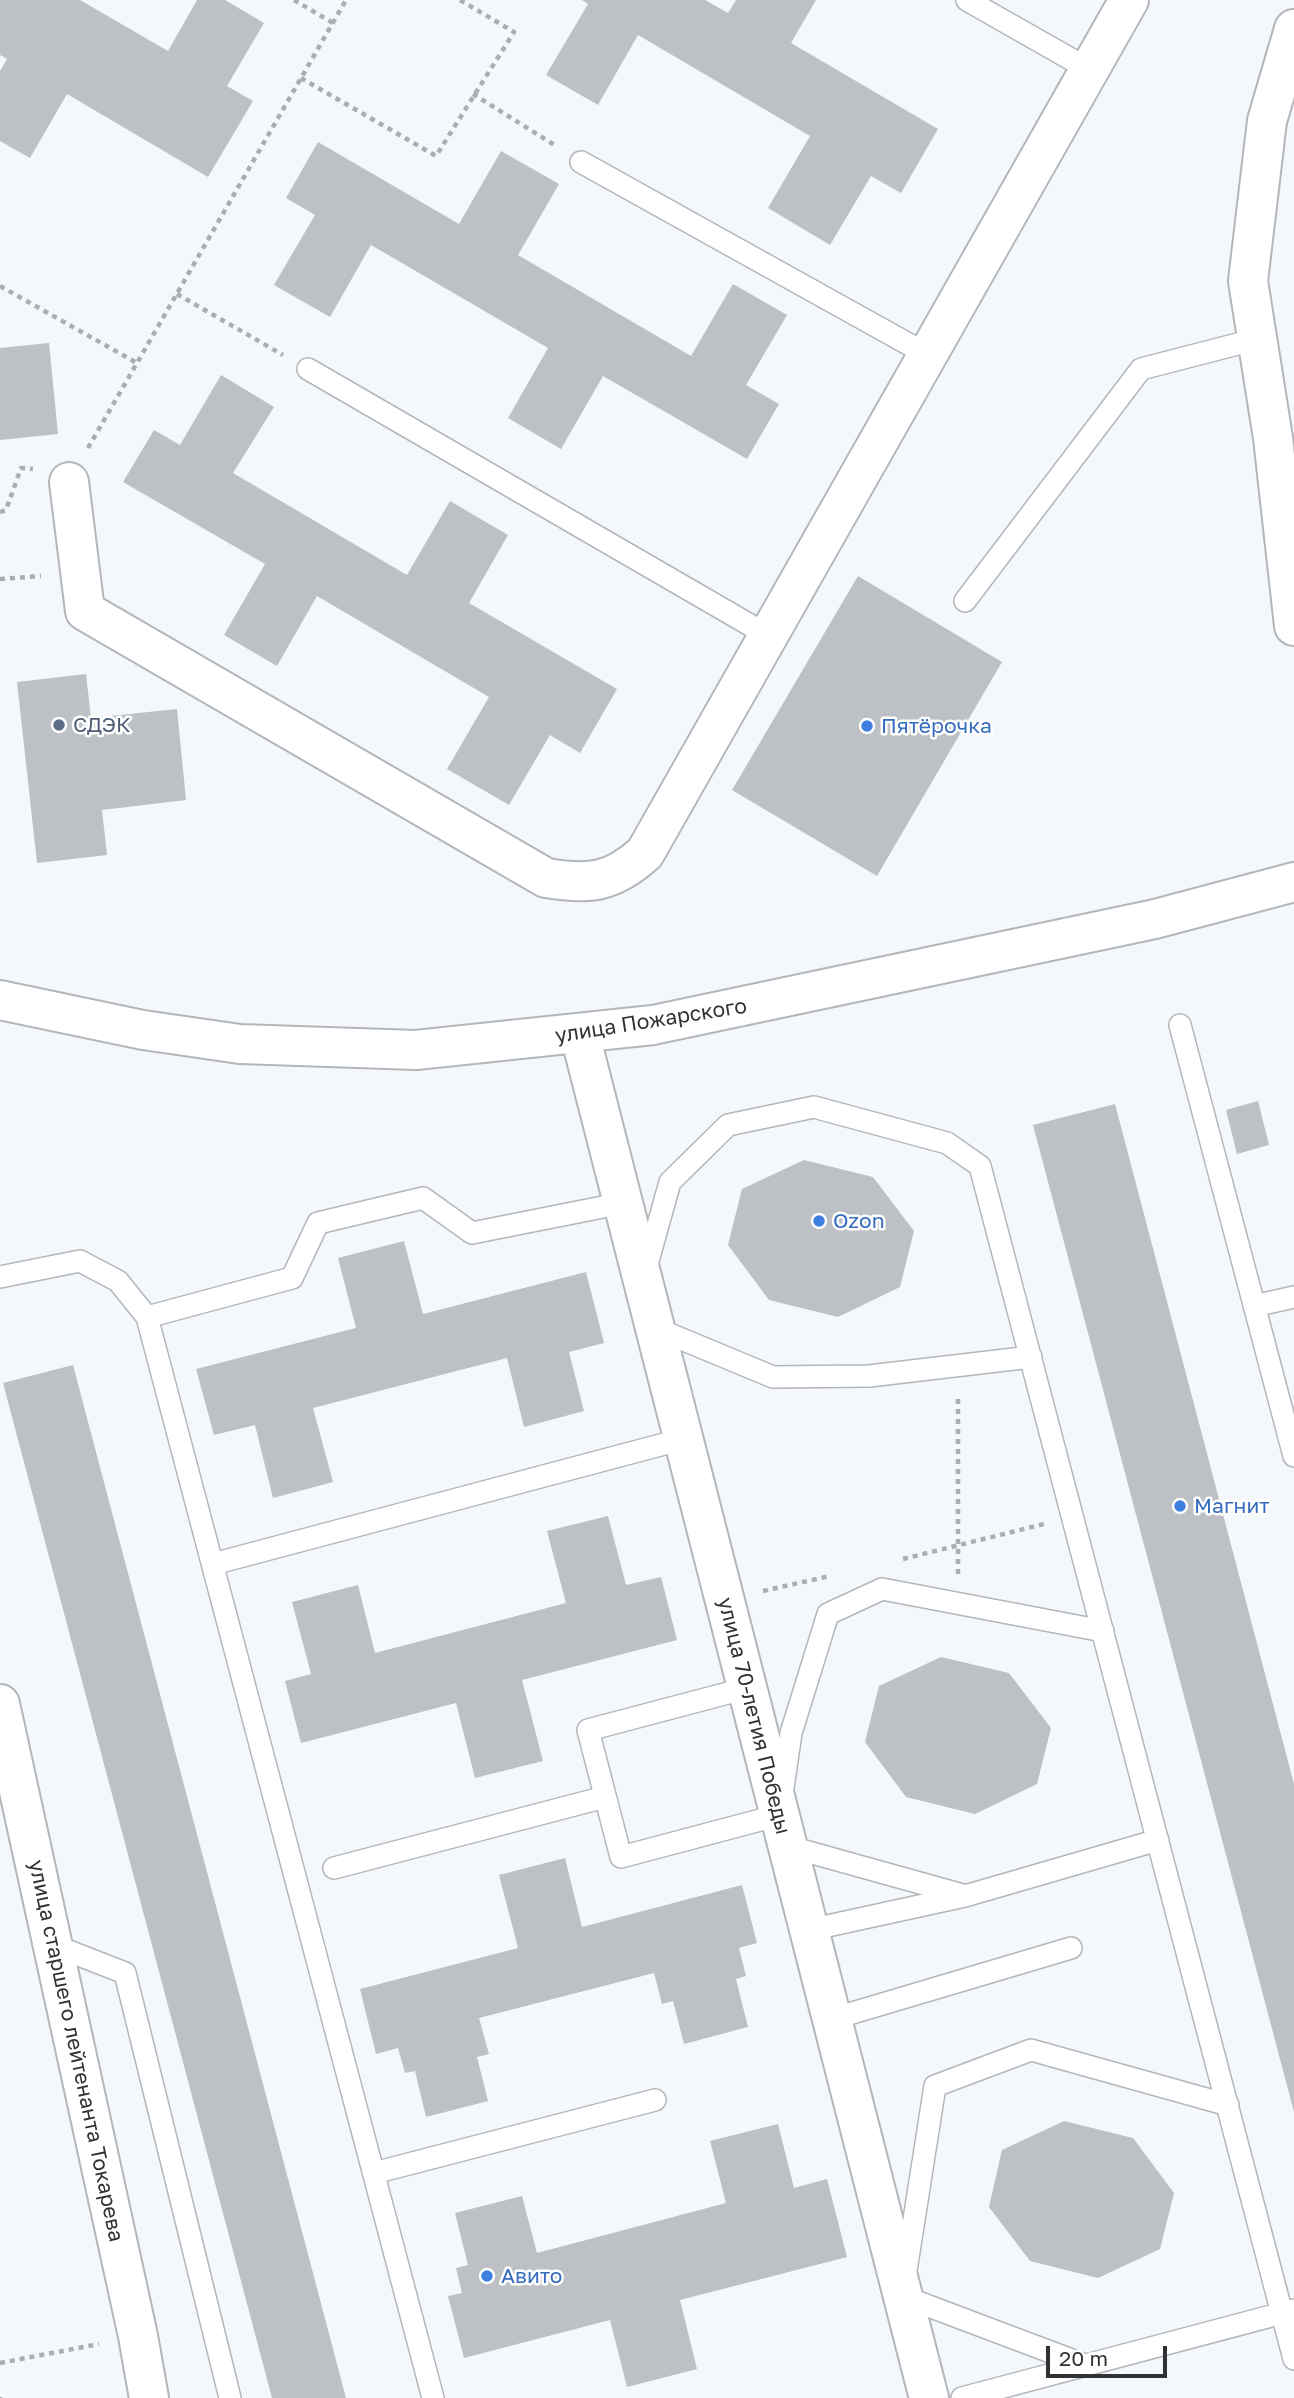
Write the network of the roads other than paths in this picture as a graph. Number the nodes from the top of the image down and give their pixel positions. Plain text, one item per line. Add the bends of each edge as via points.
1 (967, 0) edge
2 (1129, 0) edge
3 (1294, 29) edge
4 (1090, 70) junction
5 (581, 162) road end
6 (1257, 338) junction
7 (928, 355) junction
8 (308, 369) road end
9 (69, 482) road end
10 (965, 601) dead end
11 (1294, 626) edge
12 (769, 636) junction
13 (1294, 882) edge
14 (0, 1000) edge
15 (1180, 1025) dead end
16 (580, 1035) junction
17 (623, 1203) junction
18 (0, 1277) edge
19 (643, 1280) junction
20 (1294, 1297) edge
21 (1254, 1306) junction
22 (147, 1317) junction
23 (655, 1328) junction
24 (1031, 1357) junction
25 (683, 1439) junction
26 (1294, 1457) edge
27 (213, 1564) junction
28 (1103, 1631) junction
29 (747, 1689) junction
30 (0, 1704) edge
31 (605, 1797) junction
32 (783, 1831) junction
33 (1158, 1840) junction
34 (334, 1868) dead end
35 (965, 1895) junction
36 (809, 1930) junction
37 (53, 1945) junction
38 (1071, 1948) dead end
39 (831, 2019) junction
40 (655, 2100) dead end
41 (1228, 2105) junction
42 (374, 2173) junction
43 (902, 2297) junction
44 (1288, 2311) edge
45 (1294, 2359) edge
46 (1085, 2365) junction
47 (149, 2398) edge
48 (230, 2398) edge
49 (433, 2398) edge
50 (929, 2398) edge
51 (962, 2398) edge

1 - 4 lane
2 - 4 street
3 - 6 street via 1267,121 1248,281
4 - 7 street
5 - 7 lane
6 - 10 lane via 1140,369
6 - 11 street
7 - 12 street
8 - 12 lane
9 - 12 street via 85,611 546,878 603,880 626,871 645,853
13 - 16 street, улица Пожарского via 1155,919 929,968 653,1025
14 - 16 street, улица Пожарского via 143,1030 240,1044 415,1050
15 - 21 lane
16 - 17 street, улица 70-летия Победы
17 - 19 street, улица 70-летия Победы
17 - 22 lane via 472,1233 423,1198 318,1223 292,1278
18 - 22 lane via 80,1261 118,1281
19 - 23 street, улица 70-летия Победы
19 - 24 lane via 670,1182 729,1125 814,1107 947,1143 981,1166
20 - 21 lane
21 - 26 lane
22 - 27 lane
23 - 24 lane via 773,1377 869,1376
23 - 25 street, улица 70-летия Победы
24 - 28 lane
25 - 27 lane
25 - 29 street, улица 70-летия Победы
27 - 42 lane
28 - 32 lane via 882,1589 828,1614 791,1733
28 - 33 lane
29 - 31 lane via 588,1730
29 - 32 street, улица 70-летия Победы
30 - 37 street, улица старшего лейтенанта Токарева
31 - 32 lane via 621,1857
31 - 34 lane
32 - 35 lane
32 - 36 street, улица 70-летия Победы
33 - 35 lane
33 - 41 lane
35 - 36 lane
36 - 39 street, улица 70-летия Победы
37 - 47 street, улица старшего лейтенанта Токарева
37 - 48 lane via 125,1973
38 - 39 lane
39 - 43 street, улица 70-летия Победы
40 - 42 lane
41 - 43 lane via 1031,2050 935,2086
41 - 44 lane
42 - 49 lane
43 - 46 lane
43 - 50 street, улица 70-летия Победы
44 - 45 lane
44 - 46 lane
46 - 51 lane

